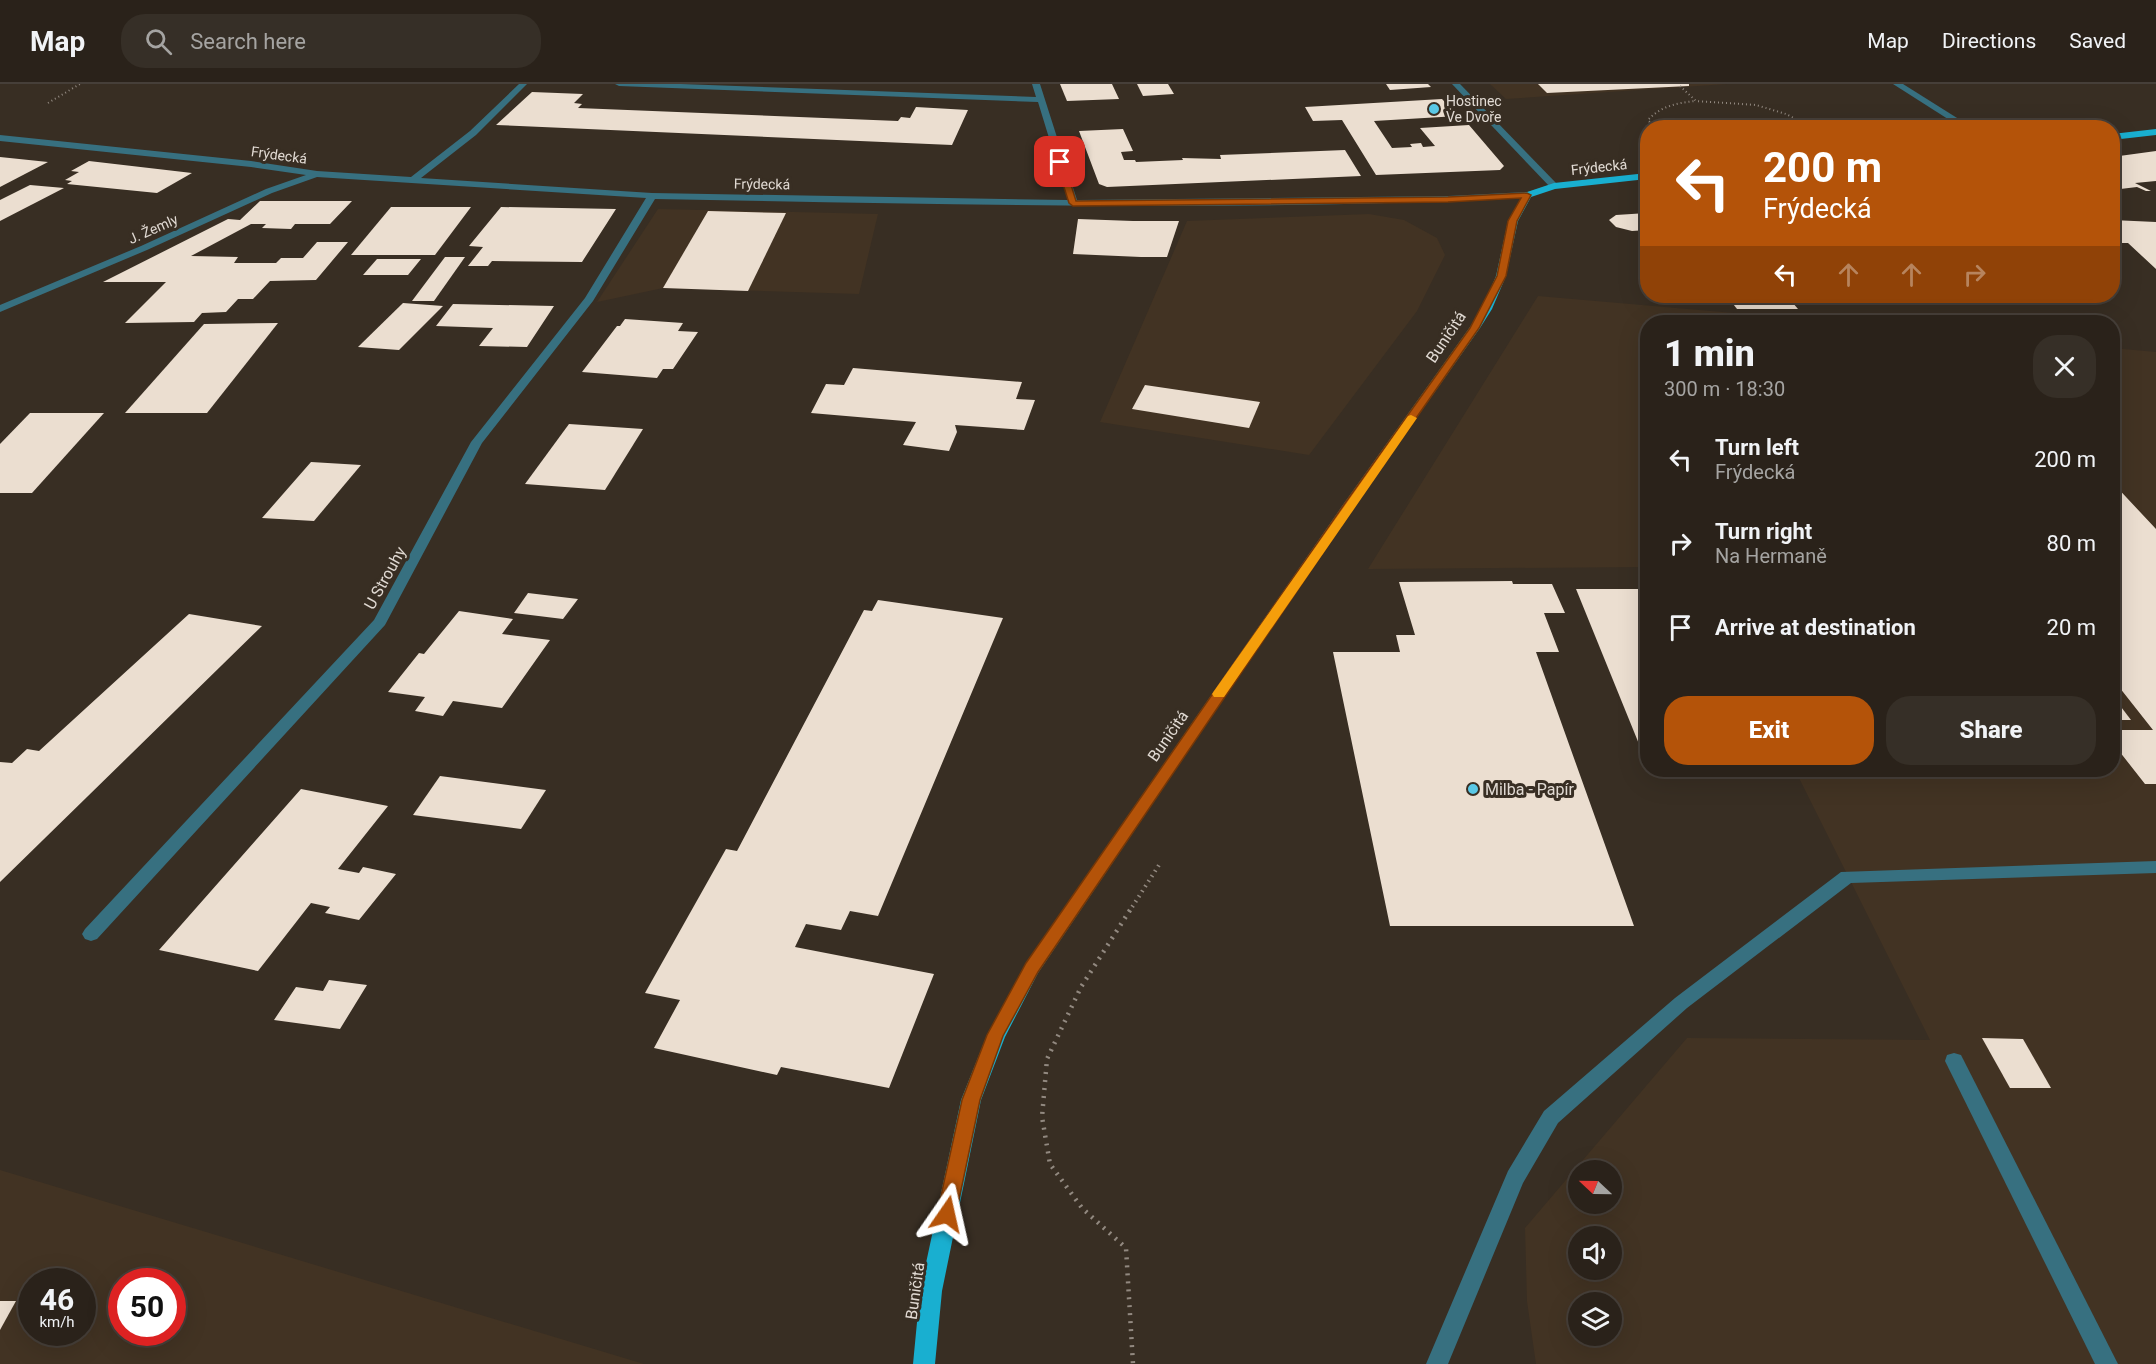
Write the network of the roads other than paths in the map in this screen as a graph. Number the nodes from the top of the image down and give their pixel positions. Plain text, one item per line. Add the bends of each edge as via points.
1 (523, 84) edge
2 (619, 84) edge
3 (886, 84) edge
4 (1036, 84) edge
5 (1456, 84) edge
6 (1897, 84) edge
7 (887, 94) junction
8 (1041, 100) junction
9 (1956, 120) edge
10 (2156, 132) edge
11 (2120, 136) edge
12 (0, 138) edge
13 (317, 174) junction
14 (1640, 177) edge
15 (412, 182) junction
16 (1554, 186) junction
17 (1527, 195) junction
18 (652, 196) junction
19 (1073, 203) junction
20 (0, 309) edge
21 (2156, 867) edge
22 (91, 934) dead end
23 (1953, 1061) dead end
24 (924, 1364) edge
25 (1437, 1364) edge
26 (2107, 1364) edge

1 - 15 street via 473,133
2 - 7 street
3 - 7 street
4 - 8 street
5 - 16 street
6 - 9 street
7 - 8 street
8 - 19 street
10 - 11 main road
12 - 13 street, Frýdecká
13 - 15 street, Frýdecká
13 - 20 street, J. Žemly via 269,191
14 - 16 main road, Frýdecká
15 - 18 street, Frýdecká
16 - 17 main road
17 - 19 street, Frýdecká
17 - 24 main road, Buničitá via 1513,221 1501,276 1475,328 1096,873 1032,968 996,1035 971,1100 931,1291
18 - 19 street, Frýdecká
18 - 22 street, U Strouhy via 589,299 477,442 380,622
21 - 25 street via 1847,877 1681,1003 1551,1117 1515,1178
23 - 26 street

